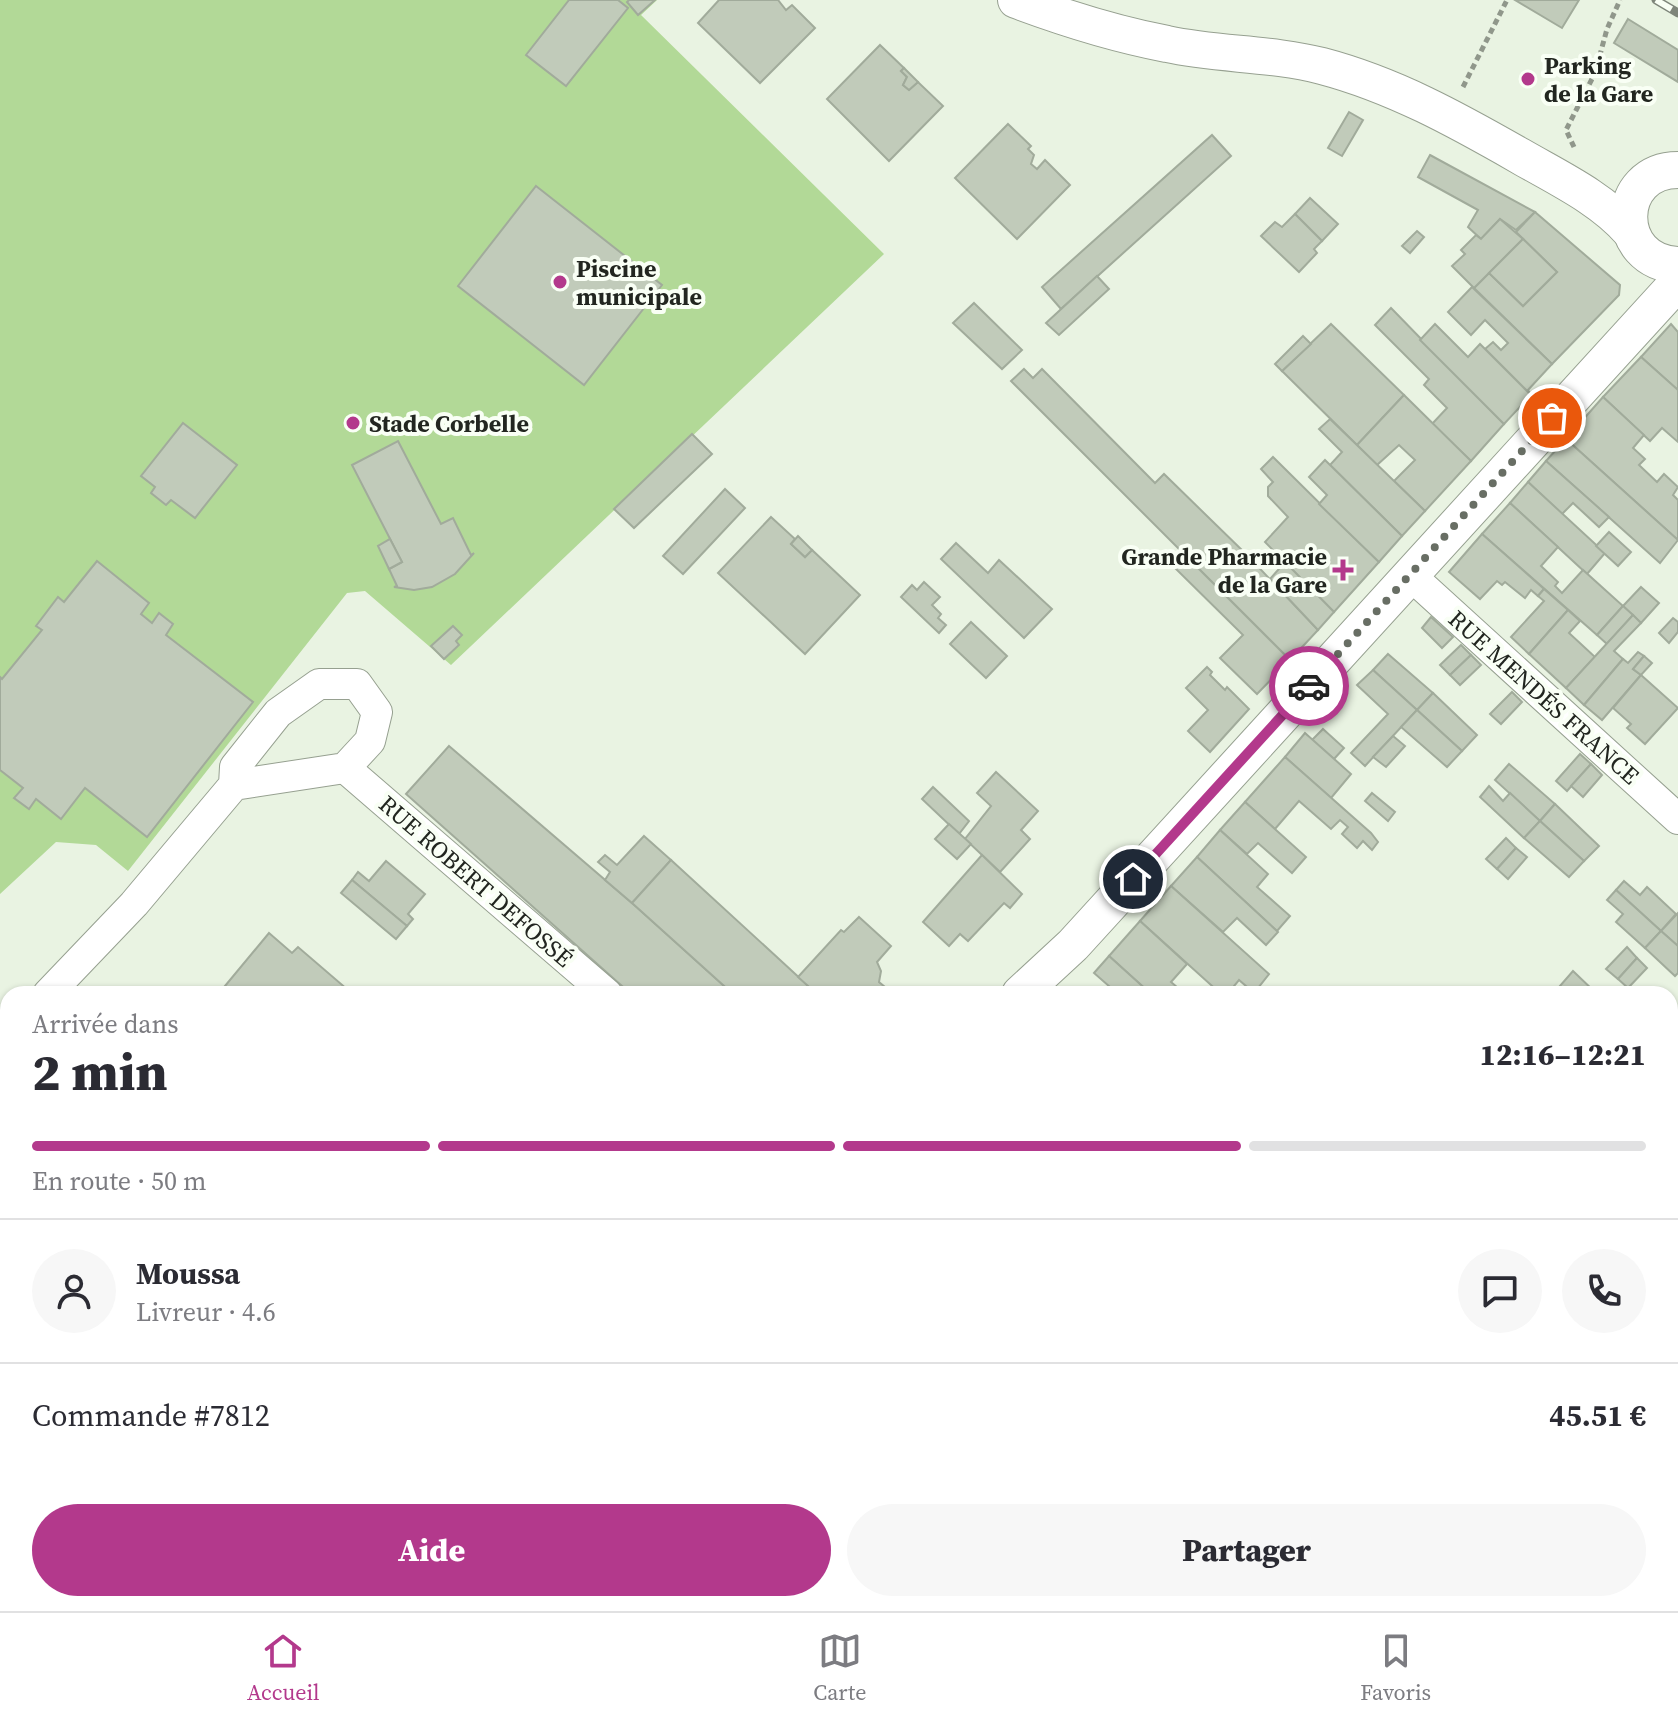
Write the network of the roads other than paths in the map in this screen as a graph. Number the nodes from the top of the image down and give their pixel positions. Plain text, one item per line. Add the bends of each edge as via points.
1 (1016, 0) edge
2 (1678, 170) edge
3 (1644, 182) junction
4 (1571, 185) junction
5 (1651, 250) edge
6 (1678, 282) edge
7 (1634, 328) junction
8 (1409, 574) junction
9 (345, 768) junction
10 (234, 785) junction
11 (1678, 819) edge
12 (56, 986) edge
13 (598, 986) edge
14 (1029, 986) edge

1 - 4 street via 1168,45 1266,55 1357,76 1448,116
2 - 3 street
3 - 4 street
3 - 5 street via 1630,204
4 - 5 street via 1618,217
5 - 7 street
6 - 7 street
7 - 8 street
8 - 11 street, RUE MENDÉS FRANCE
8 - 14 street via 1073,945
9 - 10 street
9 - 10 street via 370,741 377,712 357,684 319,684 278,713 235,767
9 - 13 street, RUE ROBERT DEFOSSÉ
10 - 12 street via 134,904

